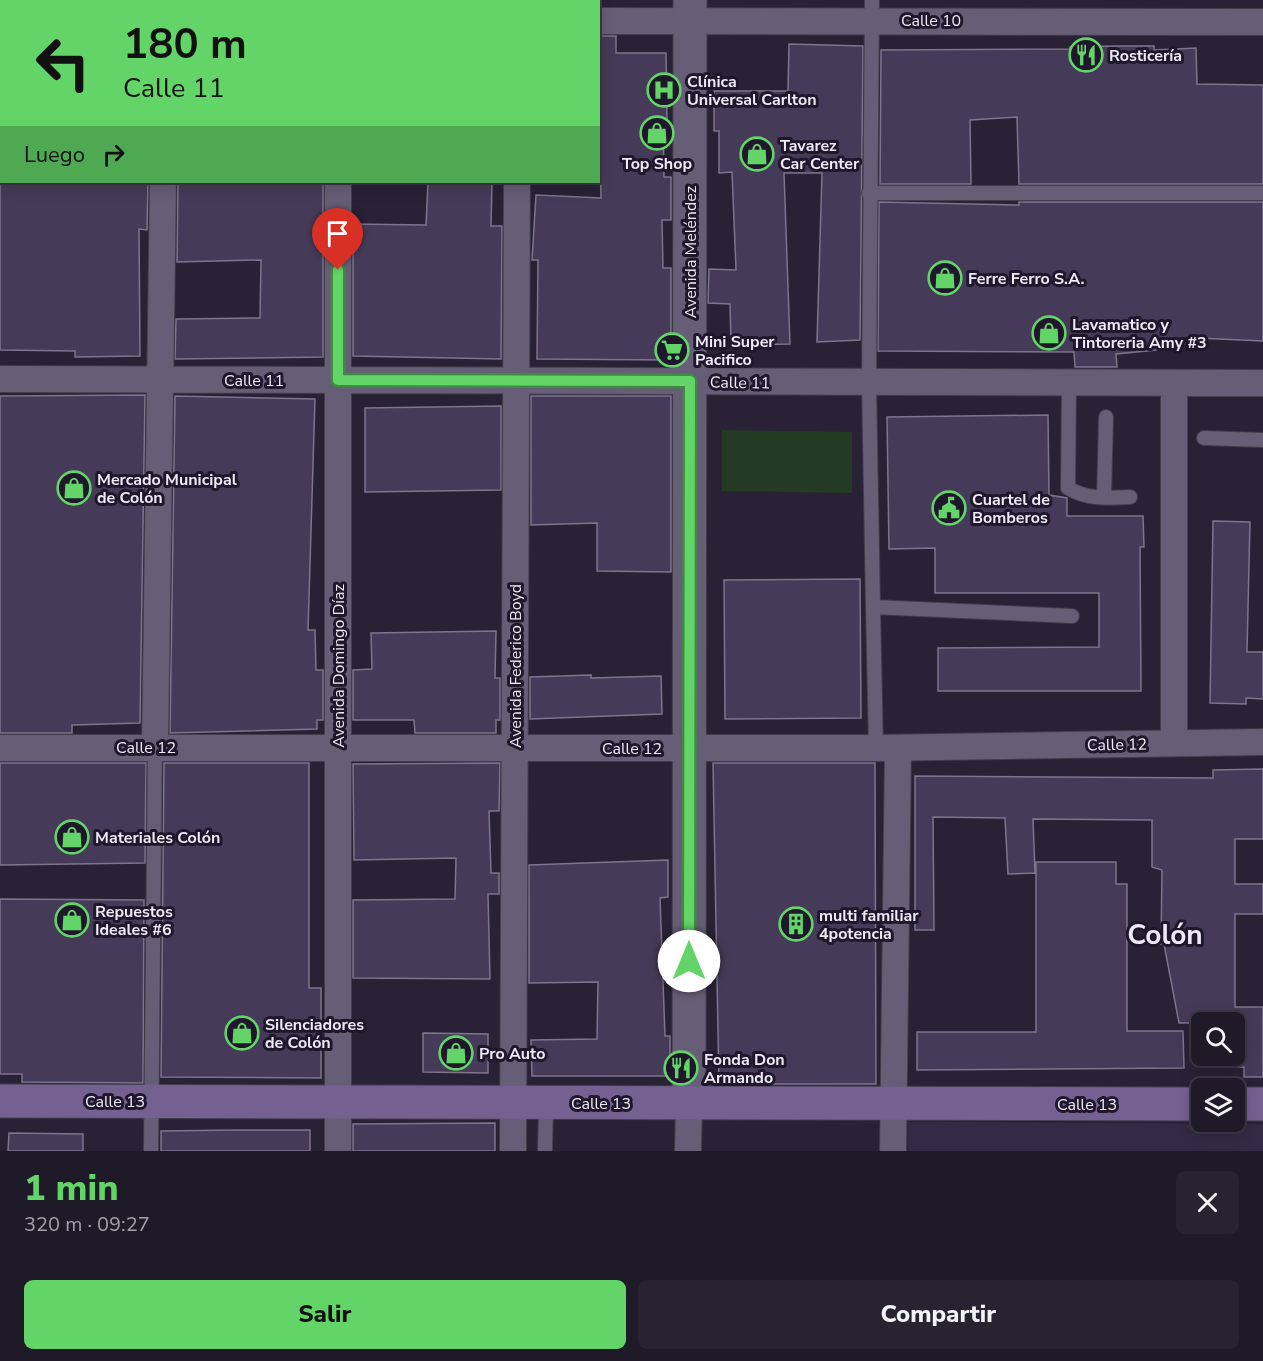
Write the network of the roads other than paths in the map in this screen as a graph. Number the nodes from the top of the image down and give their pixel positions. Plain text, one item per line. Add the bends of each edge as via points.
1 (872, 10) edge
2 (690, 11) edge
3 (600, 21) edge
4 (1263, 22) edge
5 (163, 183) edge
6 (338, 183) edge
7 (517, 183) edge
8 (868, 193) junction
9 (1263, 193) edge
10 (0, 379) edge
11 (158, 380) junction
12 (338, 380) junction
13 (516, 381) junction
14 (690, 381) junction
15 (1069, 383) junction
16 (1174, 383) junction
17 (1263, 383) edge
18 (869, 384) junction
19 (1106, 417) dead end
20 (1204, 438) dead end
21 (1263, 440) edge
22 (1130, 497) dead end
23 (1104, 498) junction
24 (873, 607) junction
25 (1072, 616) dead end
26 (1263, 742) edge
27 (1174, 743) junction
28 (155, 747) junction
29 (0, 748) edge
30 (338, 748) junction
31 (515, 748) junction
32 (689, 748) junction
33 (887, 748) junction
34 (0, 1101) edge
35 (151, 1102) junction
36 (338, 1102) junction
37 (513, 1103) junction
38 (546, 1103) junction
39 (688, 1103) junction
40 (894, 1103) junction
41 (1191, 1104) edge
42 (1245, 1104) edge
43 (1263, 1104) edge
44 (151, 1151) edge
45 (338, 1151) edge
46 (513, 1151) edge
47 (545, 1151) edge
48 (688, 1151) edge
49 (893, 1151) edge

1 - 2 street, Calle 10
1 - 4 street, Calle 10
1 - 8 lane
2 - 3 street, Calle 10
2 - 14 street, Avenida Meléndez
5 - 11 street
6 - 12 street, Avenida Domingo Díaz
7 - 13 street, Avenida Federico Boyd
8 - 9 lane
8 - 18 lane
10 - 11 street, Calle 11
11 - 12 street, Calle 11
11 - 28 street
12 - 13 street, Calle 11
12 - 30 street, Avenida Domingo Díaz
13 - 14 street, Calle 11
13 - 31 street, Avenida Federico Boyd
14 - 18 street, Calle 11
14 - 32 street, Avenida Meléndez
15 - 16 street, Calle 11
15 - 18 street, Calle 11
15 - 23 lane via 1068,488 1080,495
16 - 17 street, Calle 11
16 - 27 street
18 - 24 lane
19 - 23 lane
20 - 21 lane
22 - 23 lane
24 - 25 lane
24 - 33 lane
26 - 27 street, Calle 12
27 - 33 street, Calle 12
28 - 29 street, Calle 12
28 - 30 street, Calle 12
28 - 35 lane
30 - 31 street, Calle 12
30 - 36 street, Avenida Domingo Díaz
31 - 32 street, Calle 12
31 - 37 street, Avenida Federico Boyd
32 - 33 street, Calle 12
32 - 39 street, Avenida Meléndez
33 - 40 street
34 - 35 main road, Calle 13
35 - 36 main road, Calle 13
35 - 44 lane
36 - 37 main road, Calle 13
36 - 45 street, Avenida Domingo Díaz
37 - 38 main road, Calle 13
37 - 46 street, Avenida Federico Boyd
38 - 39 main road, Calle 13
38 - 47 lane
39 - 40 main road, Calle 13
39 - 48 street, Avenida Meléndez
40 - 41 main road, Calle 13
40 - 49 street
42 - 43 main road

